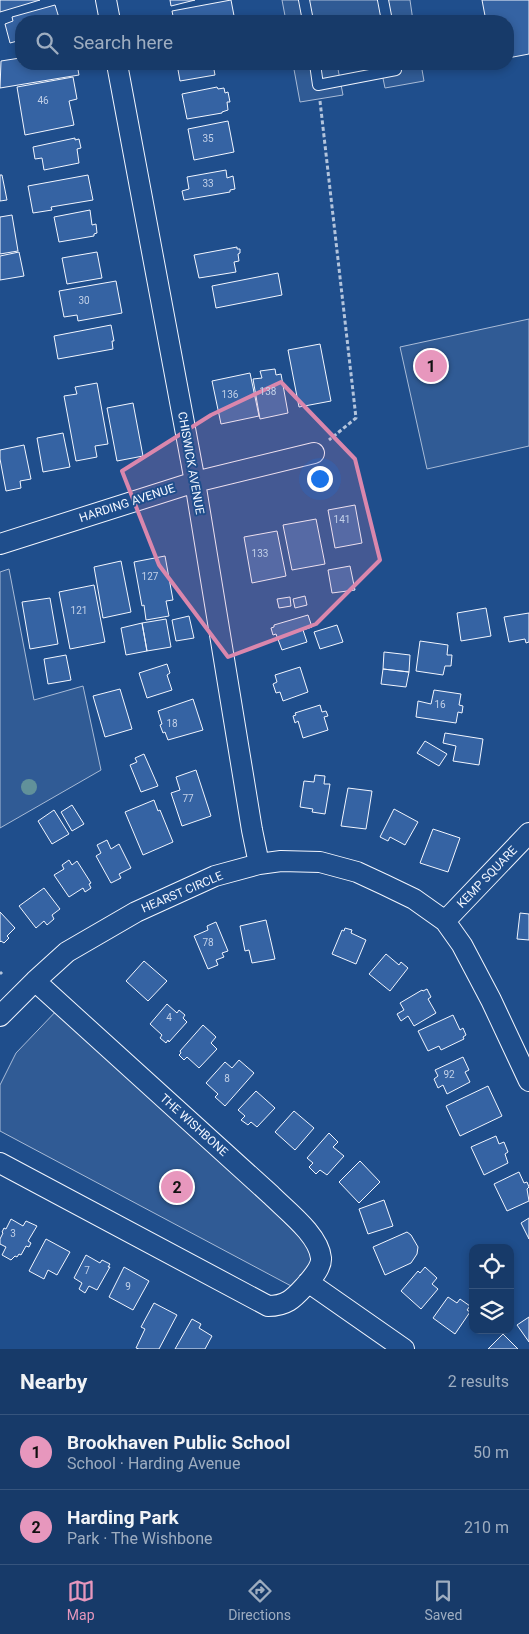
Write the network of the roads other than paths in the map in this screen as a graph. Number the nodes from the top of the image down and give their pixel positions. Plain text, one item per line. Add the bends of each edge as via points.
1 (106, 0) edge
2 (304, 0) edge
3 (383, 0) edge
4 (109, 15) edge
5 (307, 15) edge
6 (386, 15) edge
7 (119, 70) edge
8 (316, 70) edge
9 (396, 70) edge
10 (314, 453) road end
11 (195, 482) junction
12 (0, 544) edge
13 (529, 834) edge
14 (259, 864) junction
15 (445, 921) junction
16 (35, 981) junction
17 (0, 1016) edge
18 (529, 1081) edge
19 (0, 1163) edge
20 (308, 1282) junction
21 (404, 1349) edge

1 - 4 street
2 - 5 lane
3 - 6 lane
7 - 11 street, CHISWICK AVENUE
8 - 9 lane via 318,85
10 - 11 street, HARDING AVENUE
11 - 12 street, HARDING AVENUE
11 - 14 street, CHISWICK AVENUE
13 - 15 street, KEMP SQUARE
14 - 15 street, HEARST CIRCLE via 320,862 357,872 414,899
14 - 16 street, HEARST CIRCLE via 215,876 136,912 67,952
15 - 18 street, HEARST CIRCLE via 492,1000
16 - 17 street, HEARST CIRCLE
16 - 20 street, THE WISHBONE via 305,1228 317,1244 321,1259
19 - 20 street, THE WISHBONE via 268,1306 289,1303
20 - 21 street

